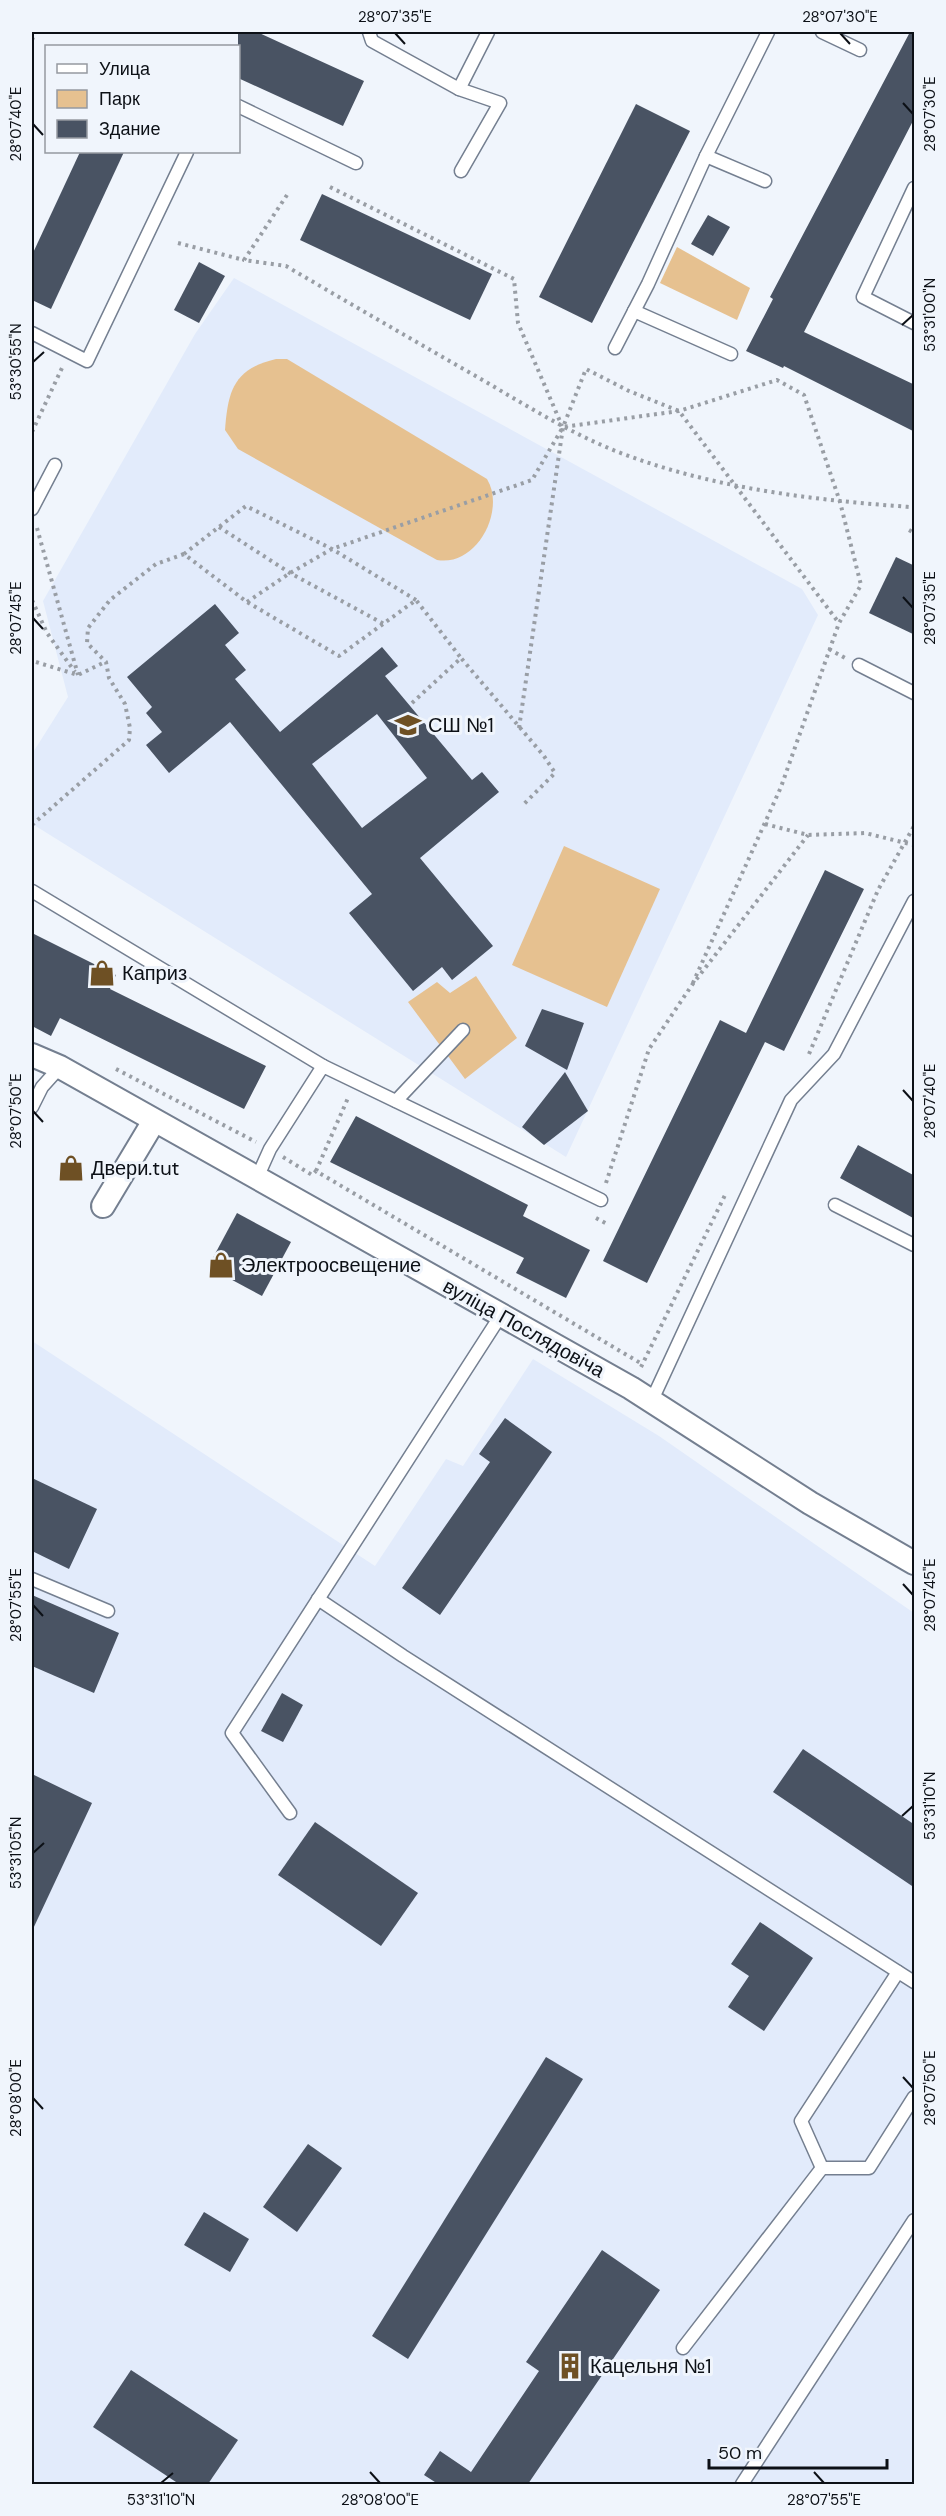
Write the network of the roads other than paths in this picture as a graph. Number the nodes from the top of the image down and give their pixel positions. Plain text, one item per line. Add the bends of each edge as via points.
1 (369, 32) edge
2 (488, 32) edge
3 (768, 32) edge
4 (822, 32) edge
5 (860, 50) dead end
6 (459, 89) junction
7 (240, 107) edge
8 (187, 153) edge
9 (706, 156) junction
10 (356, 163) dead end
11 (461, 171) dead end
12 (765, 181) dead end
13 (915, 188) edge
14 (634, 311) junction
15 (915, 323) edge
16 (32, 333) edge
17 (615, 348) dead end
18 (731, 354) dead end
19 (55, 465) dead end
20 (32, 509) edge
21 (859, 665) dead end
22 (915, 693) edge
23 (32, 891) edge
24 (915, 901) edge
25 (463, 1030) dead end
26 (32, 1055) edge
27 (322, 1066) junction
28 (60, 1067) junction
29 (396, 1101) junction
30 (32, 1107) edge
31 (154, 1121) junction
32 (256, 1178) junction
33 (601, 1200) road end
34 (835, 1205) dead end
35 (103, 1206) dead end
36 (915, 1245) edge
37 (501, 1315) junction
38 (652, 1400) junction
39 (915, 1563) edge
40 (32, 1579) edge
41 (318, 1599) junction
42 (108, 1611) dead end
43 (290, 1813) dead end
44 (898, 1972) junction
45 (915, 1982) edge
46 (915, 2097) edge
47 (822, 2168) junction
48 (915, 2220) edge
49 (683, 2349) dead end
50 (742, 2484) edge

1 - 6 lane via 372,41
2 - 6 lane
3 - 9 lane
4 - 5 lane
6 - 11 lane via 500,103
7 - 10 lane
8 - 16 lane via 87,361
9 - 12 lane
9 - 14 lane
13 - 15 lane via 864,297
14 - 17 lane
14 - 18 lane
19 - 20 lane
21 - 22 lane
23 - 27 lane
24 - 38 lane via 834,1054 791,1100
25 - 29 lane
26 - 28 street, вуліца Послядовіча
27 - 29 lane
27 - 32 lane
28 - 30 lane via 42,1087
28 - 31 street, вуліца Послядовіча
29 - 33 lane
31 - 32 street, вуліца Послядовіча
31 - 35 street
32 - 37 street, вуліца Послядовіча
34 - 36 lane
37 - 38 street, вуліца Послядовіча
37 - 41 lane
38 - 39 street, вуліца Послядовіча via 810,1503
40 - 42 lane
41 - 43 lane via 232,1733
41 - 44 lane
44 - 45 lane
44 - 47 lane via 801,2121
46 - 47 lane via 869,2168
47 - 49 lane
48 - 50 lane

